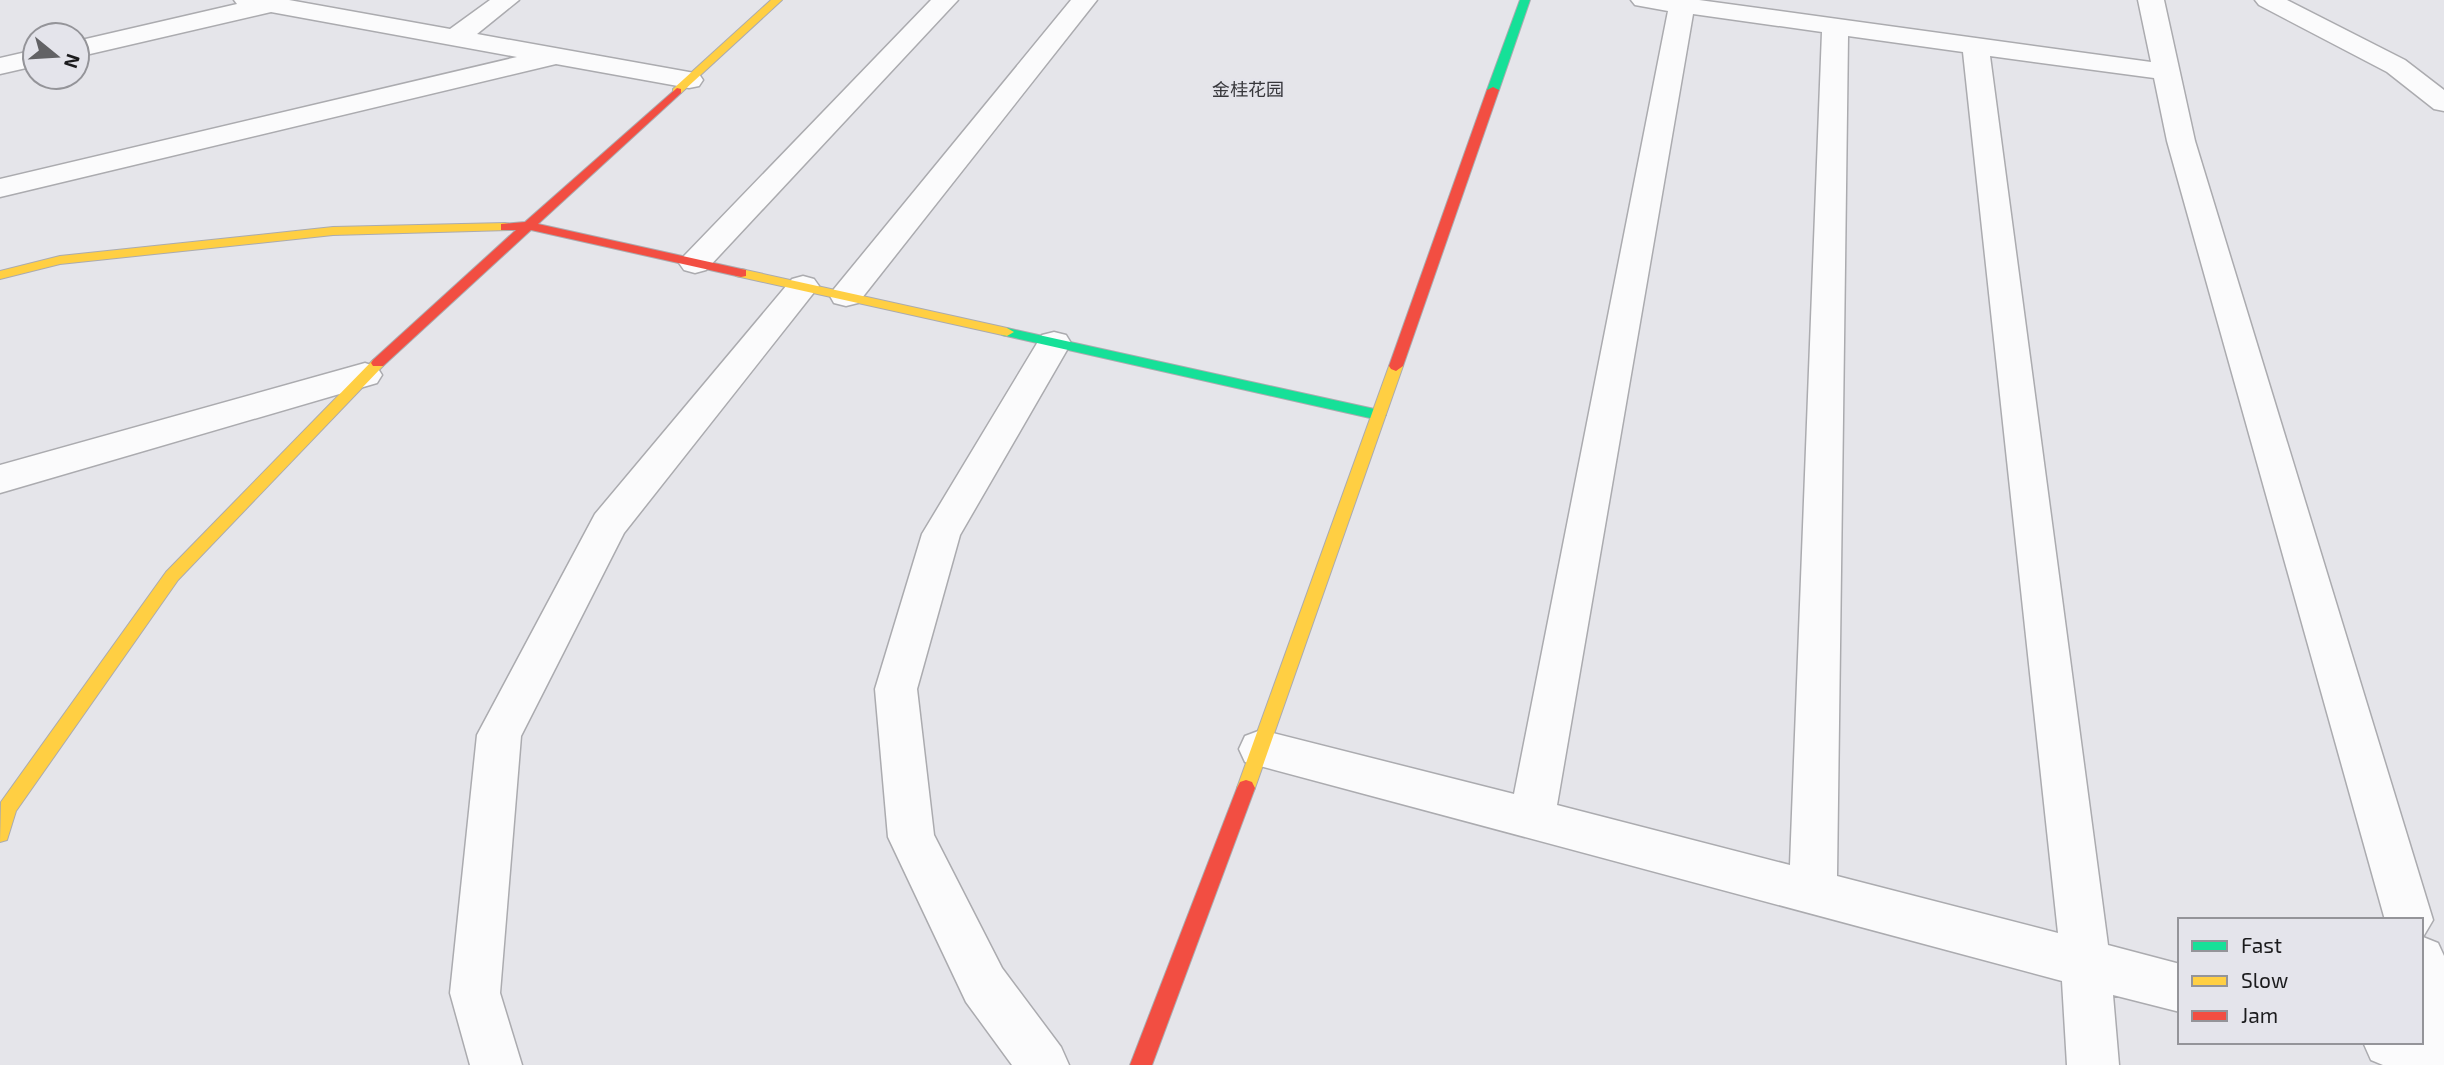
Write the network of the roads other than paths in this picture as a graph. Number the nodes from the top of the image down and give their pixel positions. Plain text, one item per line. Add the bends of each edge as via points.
1 (247, 0) edge
2 (506, 0) edge
3 (777, 0) edge
4 (945, 0) edge
5 (1084, 0) edge
6 (1525, 0) edge
7 (1644, 0) edge
8 (2151, 0) edge
9 (2268, 0) edge
10 (277, 2) edge
11 (1682, 5) junction
12 (1835, 26) junction
13 (455, 38) junction
14 (91, 46) edge
15 (1976, 46) junction
16 (555, 56) junction
17 (21, 61) edge
18 (0, 66) edge
19 (2166, 72) junction
20 (689, 80) junction
21 (2444, 103) edge
22 (0, 188) edge
23 (529, 226) junction
24 (695, 263) junction
25 (0, 275) edge
26 (803, 286) junction
27 (846, 296) junction
28 (1054, 343) junction
29 (365, 375) junction
30 (1379, 415) junction
31 (0, 479) edge
32 (1261, 749) junction
33 (1532, 820) junction
34 (0, 834) edge
35 (1813, 892) junction
36 (2408, 918) edge
37 (2086, 963) junction
38 (2423, 967) edge
39 (2178, 987) edge
40 (2444, 1038) edge
41 (2397, 1044) edge
42 (2444, 1056) edge
43 (496, 1065) edge
44 (1043, 1065) edge
45 (1141, 1065) edge
46 (2093, 1065) edge

1 - 10 street
2 - 13 street
3 - 20 street
4 - 24 street
5 - 27 street
6 - 30 street
7 - 11 street
8 - 19 street
9 - 21 street via 2396,66
10 - 13 street
10 - 14 street
11 - 12 street
11 - 33 street
12 - 15 street
12 - 35 street
13 - 16 street
15 - 19 street
15 - 37 street
16 - 20 street
16 - 22 street
17 - 18 street
19 - 36 street via 2181,141
20 - 23 street
23 - 24 street
23 - 25 street via 333,231 60,260
23 - 29 street
24 - 26 street
26 - 27 street
26 - 43 street via 610,524 499,735 475,993
27 - 28 street
28 - 30 street
28 - 44 street via 940,534 895,689 911,837 984,985
29 - 31 street
29 - 34 street via 172,576 8,808
30 - 32 street
32 - 33 street
32 - 45 street
33 - 35 street
35 - 37 street
37 - 39 street
37 - 46 street
38 - 40 street
41 - 42 street

